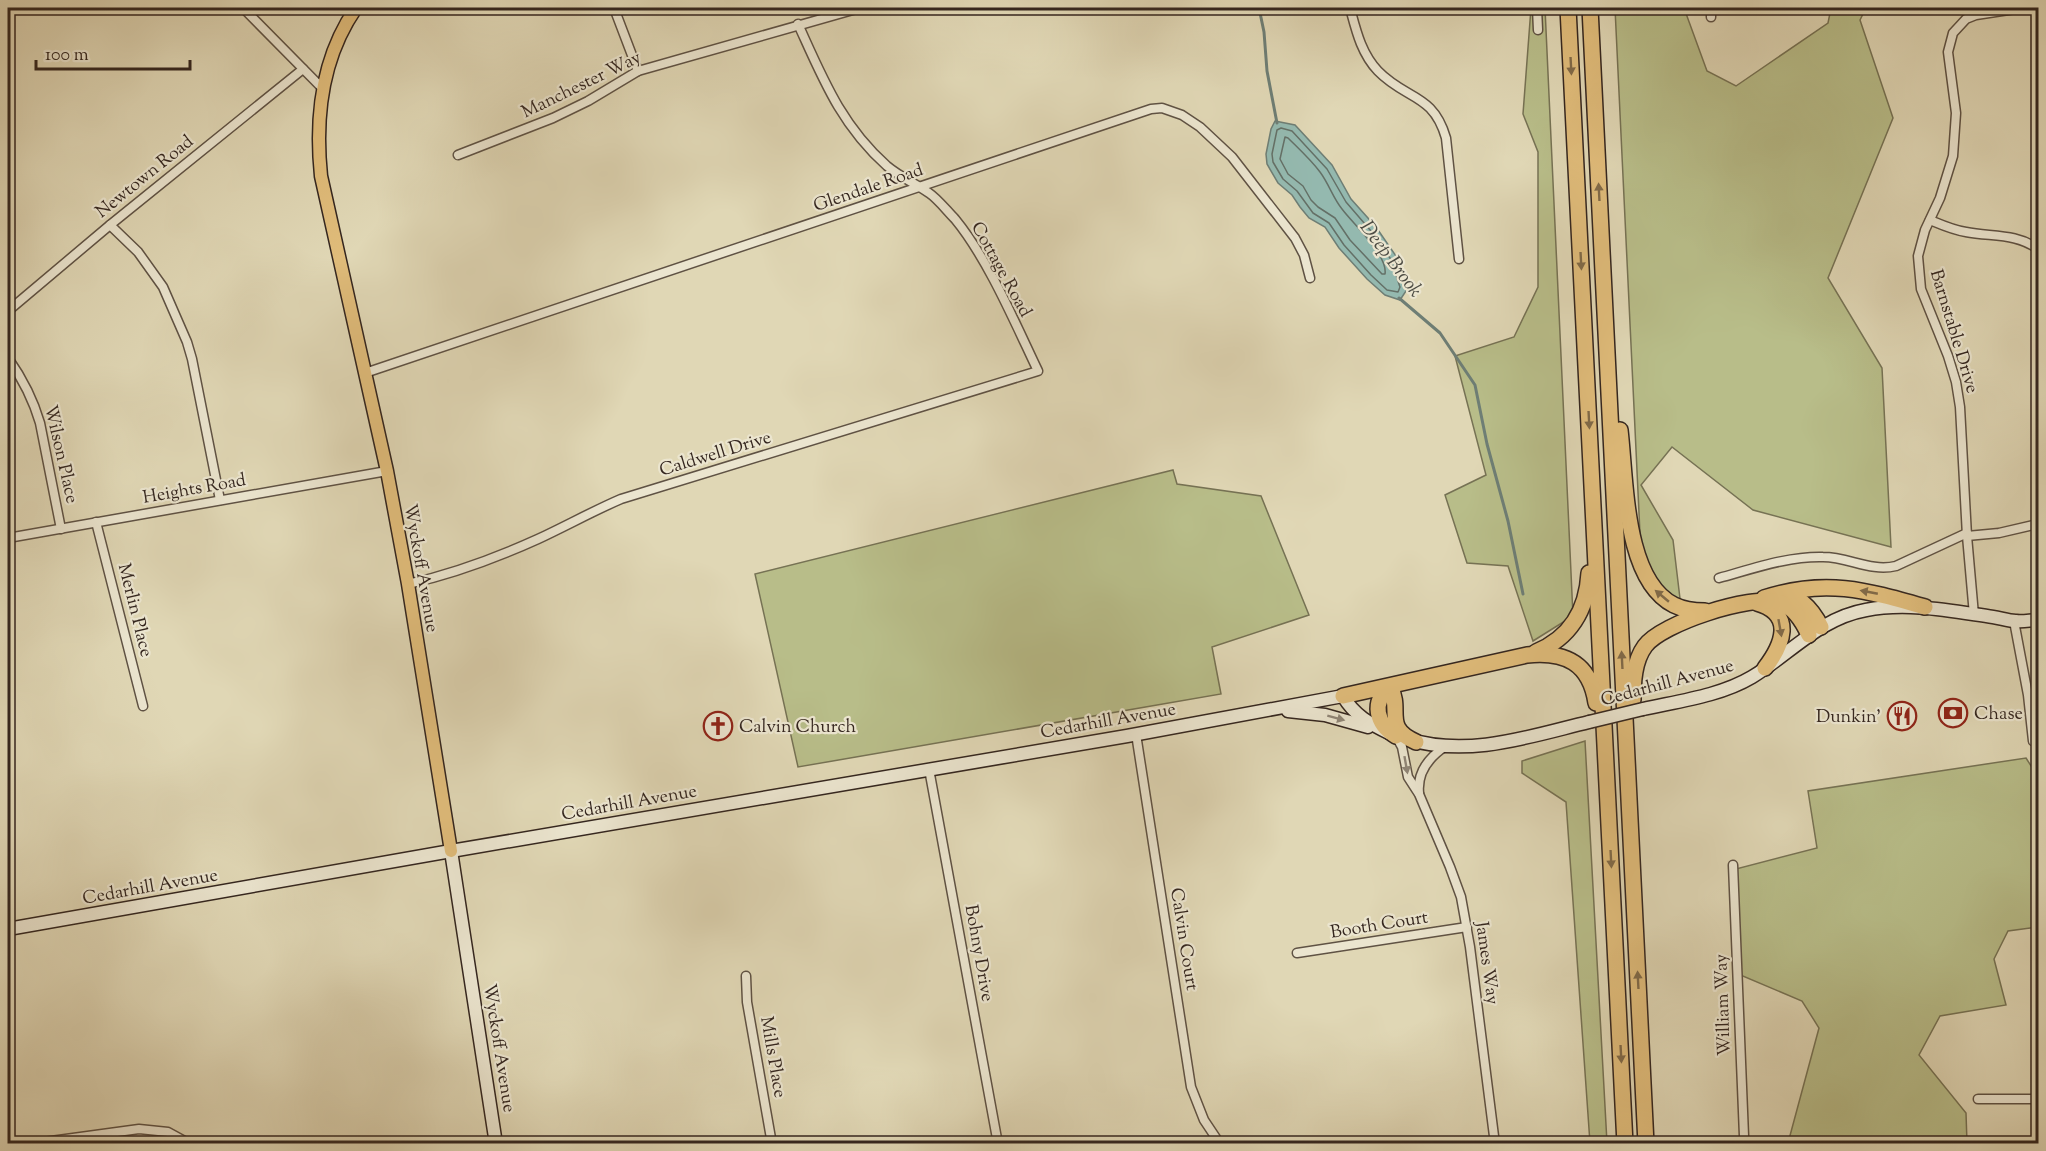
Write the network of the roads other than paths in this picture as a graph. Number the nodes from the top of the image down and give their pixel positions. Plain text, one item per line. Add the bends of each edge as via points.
1 (243, 8) edge
2 (356, 8) edge
3 (614, 8) edge
4 (860, 8) edge
5 (1350, 8) edge
6 (1537, 8) edge
7 (1568, 8) edge
8 (1590, 8) edge
9 (2022, 8) edge
10 (798, 24) junction
11 (1538, 30) dead end
12 (303, 69) junction
13 (638, 71) junction
14 (323, 89) junction
15 (458, 155) dead end
16 (918, 187) junction
17 (1930, 220) junction
18 (110, 225) junction
19 (2038, 249) edge
20 (1459, 259) dead end
21 (1310, 278) dead end
22 (8, 311) edge
23 (1606, 334) junction
24 (8, 358) edge
25 (1038, 371) joint
26 (365, 373) junction
27 (1590, 457) junction
28 (387, 471) junction
29 (220, 500) junction
30 (96, 522) junction
31 (2038, 524) edge
32 (61, 529) junction
33 (1967, 534) junction
34 (8, 538) edge
35 (1719, 578) dead end
36 (408, 584) junction
37 (1775, 594) junction
38 (1748, 603) junction
39 (1925, 607) junction
40 (1717, 610) junction
41 (1974, 615) junction
42 (2038, 620) edge
43 (2014, 621) junction
44 (1815, 631) junction
45 (1527, 656) junction
46 (1765, 668) junction
47 (1390, 687) junction
48 (1343, 696) junction
49 (143, 706) dead end
50 (1257, 712) junction
51 (1136, 734) junction
52 (1396, 736) junction
53 (2034, 741) dead end
54 (1416, 742) junction
55 (1446, 746) junction
56 (929, 769) junction
57 (1419, 794) junction
58 (1608, 801) junction
59 (451, 851) junction
60 (1733, 865) dead end
61 (1634, 886) junction
62 (1467, 927) junction
63 (8, 929) edge
64 (1297, 953) dead end
65 (746, 976) dead end
66 (1978, 1099) dead end
67 (2038, 1099) edge
68 (29, 1143) edge
69 (190, 1143) edge
70 (496, 1143) edge
71 (772, 1143) edge
72 (998, 1143) edge
73 (1220, 1143) edge
74 (1495, 1143) edge
75 (1625, 1143) edge
76 (1647, 1143) edge
77 (1745, 1143) edge

1 - 12 street
2 - 14 main road, Wyckoff Avenue via 341,34
3 - 13 street
4 - 10 street, Manchester Way
5 - 20 street via 1360,44 1377,70 1428,104 1442,124
6 - 11 street
7 -> 27 highway
23 -> 8 highway
9 - 17 street, Barnstable Drive via 1976,15 1966,19 1953,33 1948,52 1955,92 1956,134 1948,175
10 - 13 street, Manchester Way
10 - 16 street, Cottage Road via 831,96 852,129 886,165
12 - 14 street
12 - 18 street, Newtown Road
13 - 15 street, Manchester Way via 553,118
14 - 26 main road, Wyckoff Avenue via 318,138 321,176
16 - 21 street, Glendale Road via 1151,109 1173,110 1220,144 1243,170 1295,238
16 - 25 street, Cottage Road via 956,220 981,256
16 - 26 street, Glendale Road
17 - 19 street via 1968,233 2013,237
17 - 33 street, Barnstable Drive via 1920,242 1918,272 1925,303 1956,382
18 - 22 street, Newtown Road
18 - 29 street via 151,268 187,342
40 -> 23 highway via 1684,609 1673,604 1654,590 1641,568 1629,511
61 -> 23 highway
24 - 32 street, Wilson Place via 36,408
25 - 36 street, Caldwell Drive via 621,499 501,555
26 - 28 main road, Wyckoff Avenue
27 - 45 highway via 1584,605 1562,637
27 - 58 highway
28 - 29 street, Heights Road
28 - 36 main road, Wyckoff Avenue
29 - 30 street, Heights Road
30 - 32 street, Heights Road
30 - 49 street, Merlin Place
31 - 33 street via 1999,533
32 - 34 street, Heights Road
33 - 35 street via 1884,569 1811,556
33 - 41 street, Barnstable Drive
36 - 59 main road, Wyckoff Avenue
37 - 38 highway
39 -> 37 highway via 1844,587 1814,587
37 - 44 highway via 1802,602 1813,614
38 - 40 highway
38 - 44 highway via 1779,602
38 -> 46 highway via 1765,605 1782,624 1781,641
39 - 41 main road, Cedarhill Avenue
39 - 44 main road, Cedarhill Avenue via 1864,610
40 - 61 highway via 1659,633 1638,659 1633,696
41 - 43 main road, Cedarhill Avenue
42 - 43 main road, Cedarhill Avenue
43 - 53 street
44 - 46 main road, Cedarhill Avenue
45 - 47 highway
45 - 58 highway via 1563,657 1588,677 1596,699
46 - 55 main road, Cedarhill Avenue, bridge via 1722,690 1489,744
47 - 48 highway
47 - 52 highway via 1380,700 1379,714 1385,727
47 - 54 highway via 1398,729
48 - 50 main road, Cedarhill Avenue
48 - 52 main road, Cedarhill Avenue via 1360,718
50 - 51 main road, Cedarhill Avenue
50 -> 52 main road, Cedarhill Avenue via 1325,715
51 - 56 main road, Cedarhill Avenue
51 - 73 street, Calvin Court via 1191,1088 1204,1120
52 - 54 main road, Cedarhill Avenue
52 -> 57 street, James Way via 1408,777
54 - 55 main road, Cedarhill Avenue
55 - 57 street via 1422,770
56 - 59 main road, Cedarhill Avenue
56 - 72 street, Bohny Drive
57 - 62 street, James Way via 1456,882
58 -> 75 highway
59 - 63 main road, Cedarhill Avenue
59 - 70 main road, Wyckoff Avenue
60 - 77 street, William Way
76 -> 61 highway
62 - 64 street, Booth Court
62 - 74 street, James Way
65 - 71 street, Mills Place via 747,1002
66 - 67 street
68 - 69 street via 139,1128 168,1132

